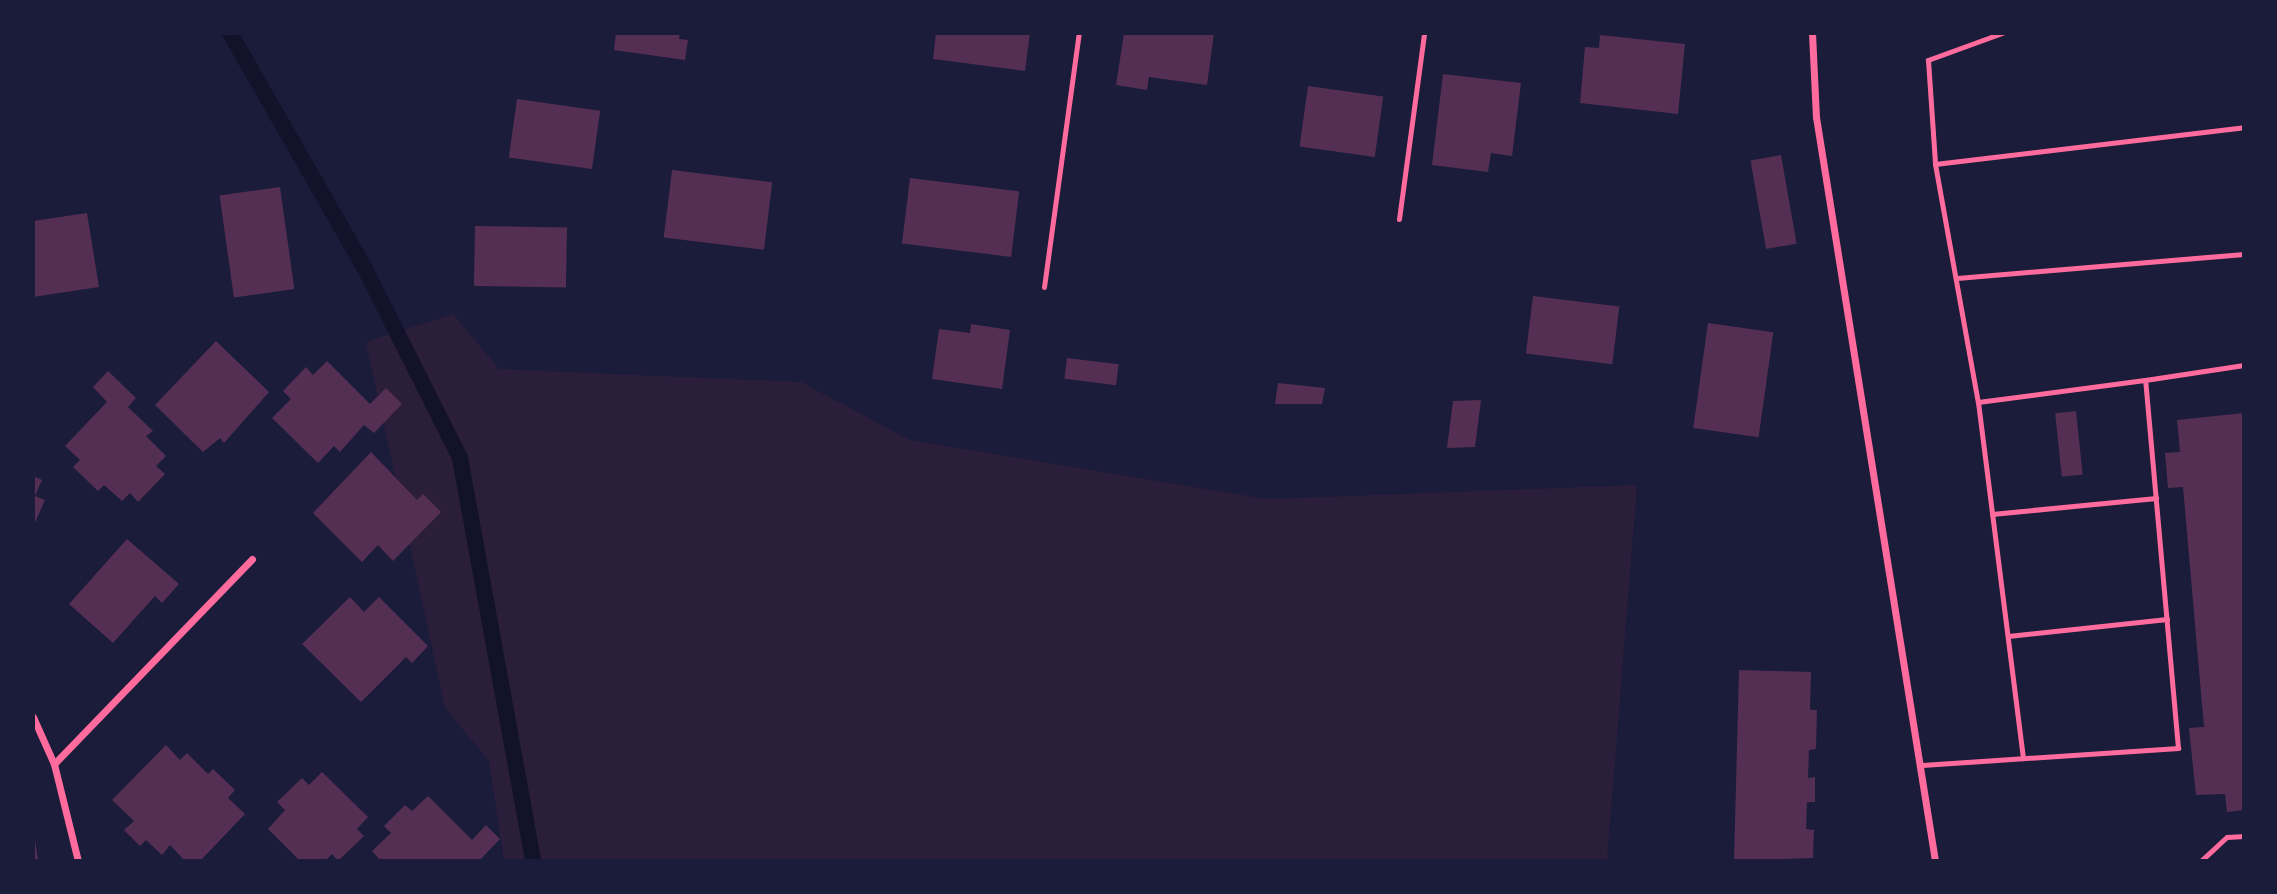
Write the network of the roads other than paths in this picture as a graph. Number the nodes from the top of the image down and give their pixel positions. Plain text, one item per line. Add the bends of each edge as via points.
1 (1079, 33) edge
2 (1424, 33) edge
3 (1812, 33) edge
4 (2002, 33) edge
5 (2244, 127) edge
6 (1935, 164) junction
7 (1399, 219) dead end
8 (2244, 254) edge
9 (1956, 278) junction
10 (1044, 287) dead end
11 (2244, 365) edge
12 (2145, 380) junction
13 (1978, 402) junction
14 (2156, 498) junction
15 (1992, 514) junction
16 (252, 559) dead end
17 (2166, 619) junction
18 (2008, 636) junction
19 (33, 717) edge
20 (2024, 758) junction
21 (54, 764) junction
22 (1922, 765) junction
23 (78, 861) edge
24 (1935, 861) edge

1 - 10 lane
2 - 7 lane
3 - 22 street via 1816,117
4 - 6 lane via 1928,60
5 - 6 lane
6 - 9 lane
8 - 9 lane
9 - 13 lane
11 - 12 lane
12 - 13 lane
12 - 14 lane
13 - 15 lane
14 - 15 lane
14 - 17 lane
15 - 18 lane
16 - 21 street
17 - 18 lane
17 - 20 lane via 2178,748
18 - 20 lane
19 - 21 street
20 - 22 lane
21 - 23 street
22 - 24 street

